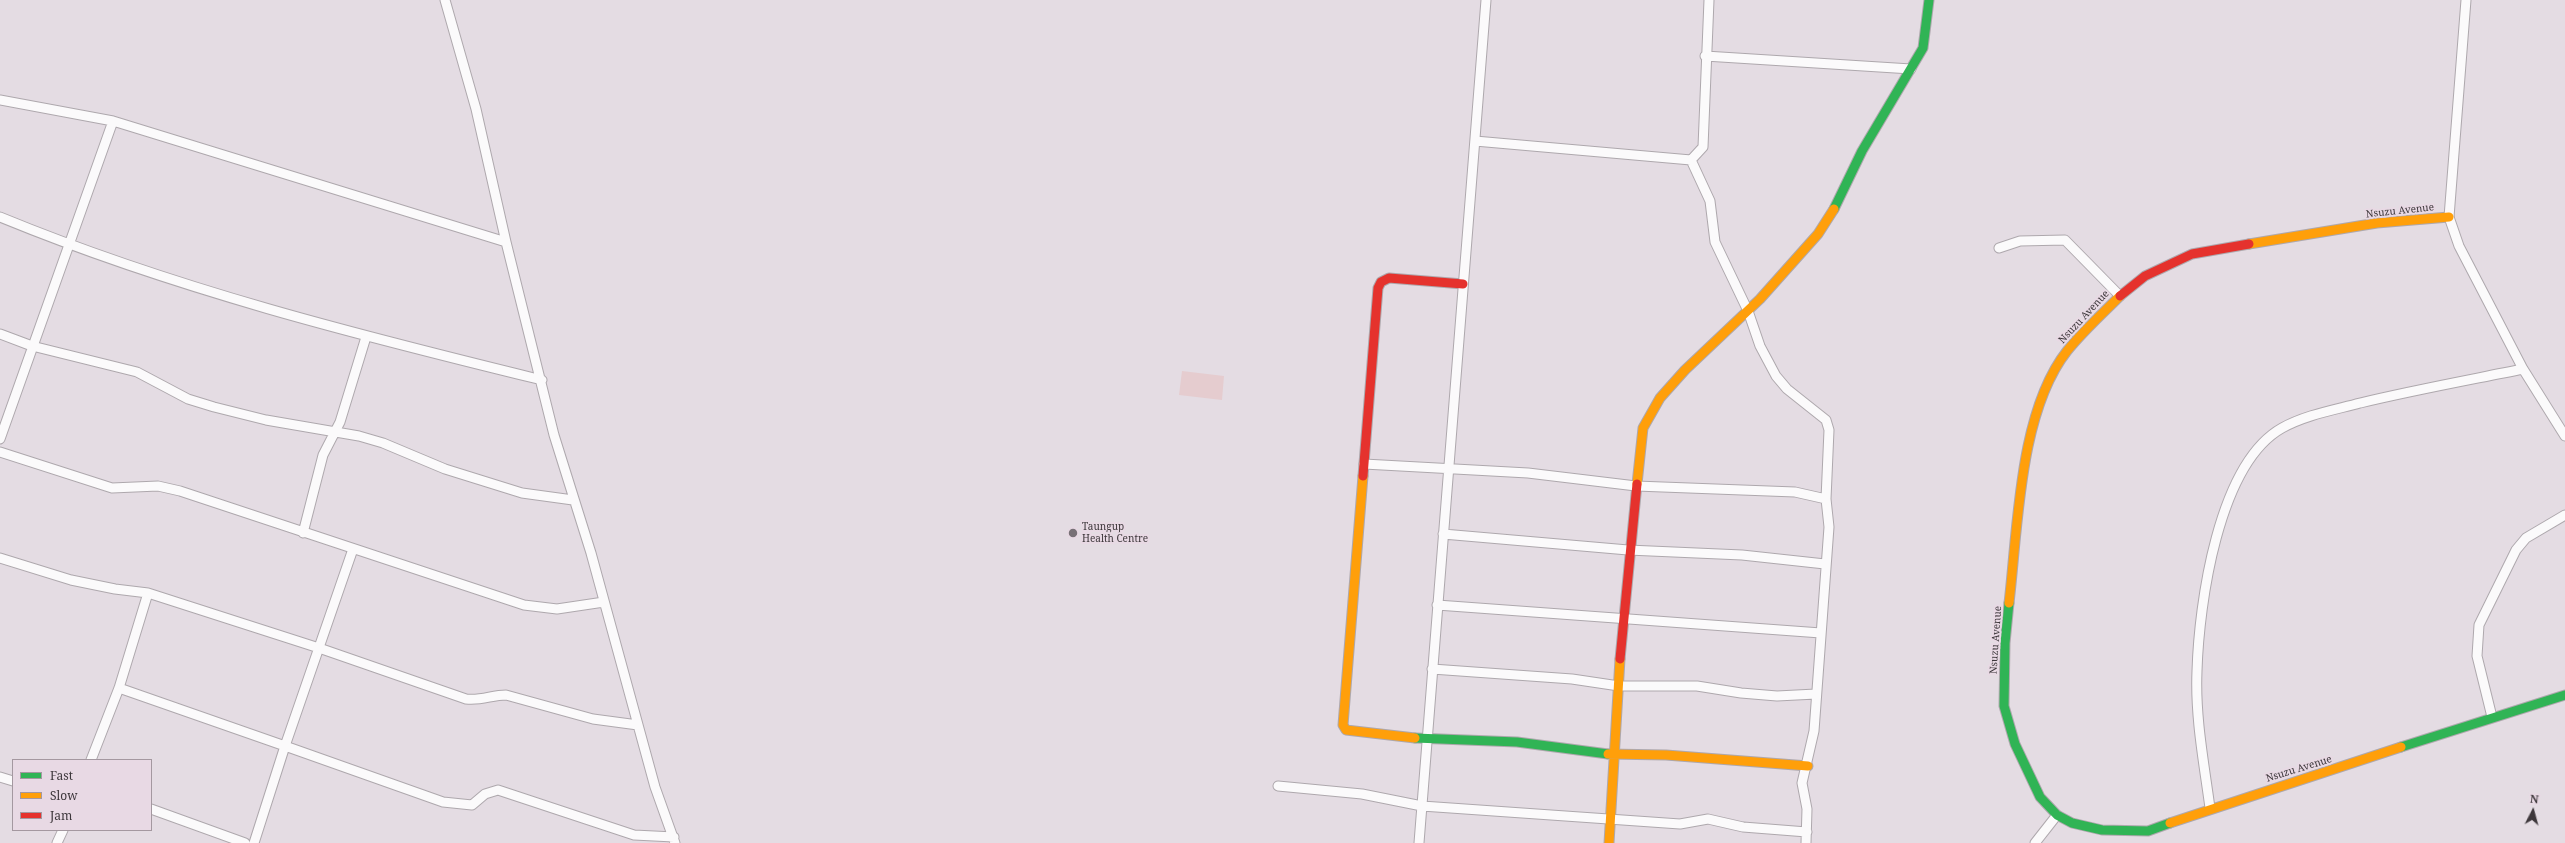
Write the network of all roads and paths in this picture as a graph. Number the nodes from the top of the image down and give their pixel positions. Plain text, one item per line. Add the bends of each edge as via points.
1 (445, 0) edge
2 (1486, 0) edge
3 (1709, 0) edge
4 (1929, 0) edge
5 (2466, 0) edge
6 (1706, 56) junction
7 (1911, 69) junction
8 (0, 100) edge
9 (113, 121) junction
10 (1475, 141) junction
11 (1691, 160) junction
12 (2449, 216) junction
13 (0, 217) edge
14 (506, 242) junction
15 (67, 245) junction
16 (1999, 248) dead end
17 (1463, 284) junction
18 (2120, 296) junction
19 (1748, 311) junction
20 (0, 334) edge
21 (366, 337) junction
22 (32, 346) junction
23 (2523, 369) junction
24 (542, 380) junction
25 (333, 432) junction
26 (2565, 436) edge
27 (0, 439) edge
28 (0, 452) edge
29 (1364, 464) junction
30 (1448, 468) junction
31 (1636, 486) junction
32 (1826, 499) junction
33 (573, 500) junction
34 (2565, 515) edge
35 (303, 533) junction
36 (1443, 534) junction
37 (353, 549) junction
38 (1628, 550) junction
39 (0, 558) edge
40 (1825, 564) junction
41 (148, 593) junction
42 (604, 602) junction
43 (1437, 605) junction
44 (1622, 619) junction
45 (1821, 633) junction
46 (318, 648) junction
47 (1432, 669) junction
48 (1619, 686) junction
49 (119, 688) junction
50 (1816, 694) junction
51 (2565, 695) edge
52 (2492, 717) junction
53 (638, 725) junction
54 (1427, 739) junction
55 (285, 746) junction
56 (1615, 755) junction
57 (91, 759) edge
58 (1808, 766) junction
59 (0, 777) edge
60 (12, 781) edge
61 (1278, 786) dead end
62 (1422, 806) junction
63 (2210, 808) junction
64 (152, 809) edge
65 (2057, 815) junction
66 (1611, 819) junction
67 (63, 831) edge
68 (1806, 832) junction
69 (674, 840) edge
70 (57, 843) edge
71 (245, 843) edge
72 (254, 843) edge
73 (1419, 843) edge
74 (1609, 843) edge
75 (1806, 843) edge
76 (2035, 843) edge

1 - 14 street via 476,109
2 - 10 street
3 - 6 street
4 - 7 street via 1923,48
5 - 12 street
6 - 7 street
6 - 11 street via 1703,148
7 - 19 street via 1862,151 1828,220
8 - 9 street
9 - 14 street
9 - 15 street
10 - 11 street
10 - 17 street
11 - 19 street via 1710,201 1715,242
12 - 18 street, Nsuzu Avenue via 2378,223 2192,254 2145,276
12 - 23 street via 2459,246
13 - 15 street
14 - 24 street
15 - 21 street via 204,291
15 - 22 street
16 - 18 street via 2020,241 2065,240
17 - 29 street via 1389,278 1381,282 1378,288
17 - 30 street
18 - 65 street, Nsuzu Avenue via 2067,351 2041,397 2024,469 2006,643 2004,706 2015,744 2040,797
19 - 31 street via 1704,350 1647,418 1643,428
19 - 32 street via 1760,346 1776,376 1787,389 1826,420 1829,430
20 - 22 street
21 - 24 street
21 - 25 street via 348,400 340,422
22 - 25 street via 137,372 188,399 214,407 266,420
22 - 27 street
23 - 26 street
23 - 63 street via 2321,413 2281,428 2258,449 2236,483 2220,520 2204,596 2196,672 2199,724
24 - 33 street
25 - 33 street via 383,443 445,469 522,493
25 - 35 street via 323,455
28 - 35 street via 112,488 158,486 180,491
29 - 30 street
29 - 54 street via 1343,725 1346,730 1352,732
30 - 31 street via 1528,473
30 - 36 street
31 - 32 street via 1795,492
31 - 38 street
32 - 40 street via 1829,527
33 - 42 street
34 - 52 street via 2526,538 2516,550 2480,626 2477,656
35 - 37 street
36 - 38 street
36 - 43 street
37 - 42 street via 524,605 557,609
37 - 46 street
38 - 40 street via 1742,555
38 - 44 street
39 - 41 street via 71,580
40 - 45 street
41 - 46 street
41 - 49 street
42 - 53 street
43 - 44 street
43 - 47 street
44 - 45 street
44 - 48 street
45 - 50 street
46 - 53 street via 466,700 477,701 495,695 506,695 593,719
46 - 55 street
47 - 48 street via 1572,679
47 - 54 street
48 - 50 street via 1697,686 1741,694 1777,696
48 - 56 street
49 - 55 street
49 - 57 street
50 - 58 street
51 - 52 street, Nsuzu Avenue
52 - 63 street, Nsuzu Avenue
53 - 69 street via 655,787
54 - 56 street via 1517,742
54 - 62 street
55 - 69 street via 443,802 472,805 485,794 498,790 634,835
55 - 72 street
56 - 58 street via 1666,755
56 - 66 street
58 - 68 street via 1802,783 1807,809
59 - 60 street
61 - 62 street via 1362,794
62 - 66 street
62 - 73 street
63 - 65 street, Nsuzu Avenue via 2148,830 2102,830
64 - 71 street
65 - 76 street
66 - 68 street via 1680,824 1708,819 1743,827
66 - 74 street
67 - 70 street
68 - 75 street

